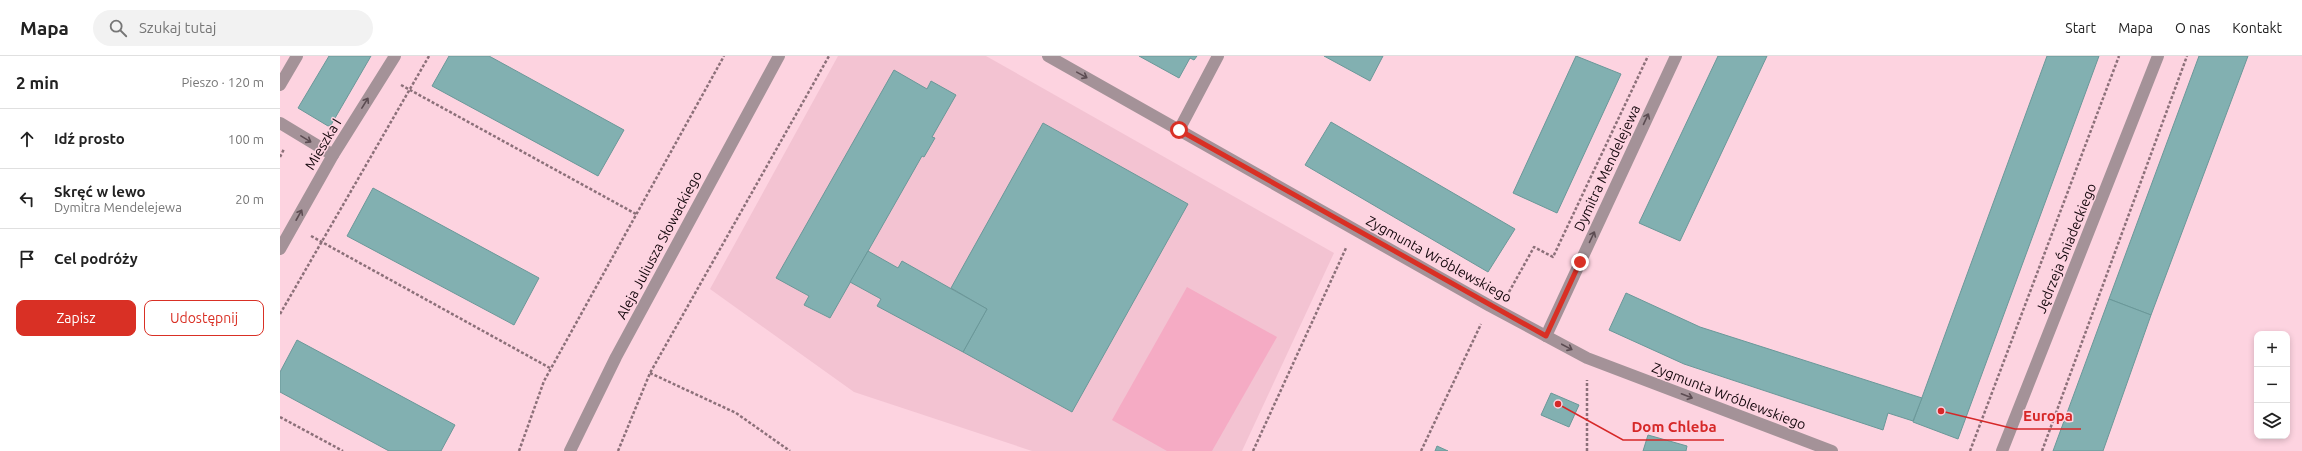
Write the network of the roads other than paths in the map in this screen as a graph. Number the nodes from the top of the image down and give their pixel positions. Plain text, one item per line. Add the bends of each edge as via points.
1 (297, 56) edge
2 (395, 56) edge
3 (779, 56) edge
4 (1048, 56) edge
5 (1218, 56) edge
6 (1676, 56) edge
7 (2158, 56) edge
8 (280, 85) edge
9 (280, 123) edge
10 (1179, 130) junction
11 (333, 155) junction
12 (280, 249) edge
13 (1546, 336) junction
14 (570, 451) edge
15 (1832, 451) edge
16 (2002, 451) edge

1 - 8 street
11 -> 2 street, Mieszka I
3 - 14 street, Aleja Juliusza Słowackiego via 616,358
4 -> 10 street, Zygmunta Wróblewskiego
5 - 10 street
13 -> 6 street, Dymitra Mendelejewa
7 - 16 street, Jędrzeja Śniadeckiego
9 -> 11 street
10 - 13 street, Zygmunta Wróblewskiego
12 -> 11 street, Mieszka I
13 -> 15 street, Zygmunta Wróblewskiego via 1587,358

